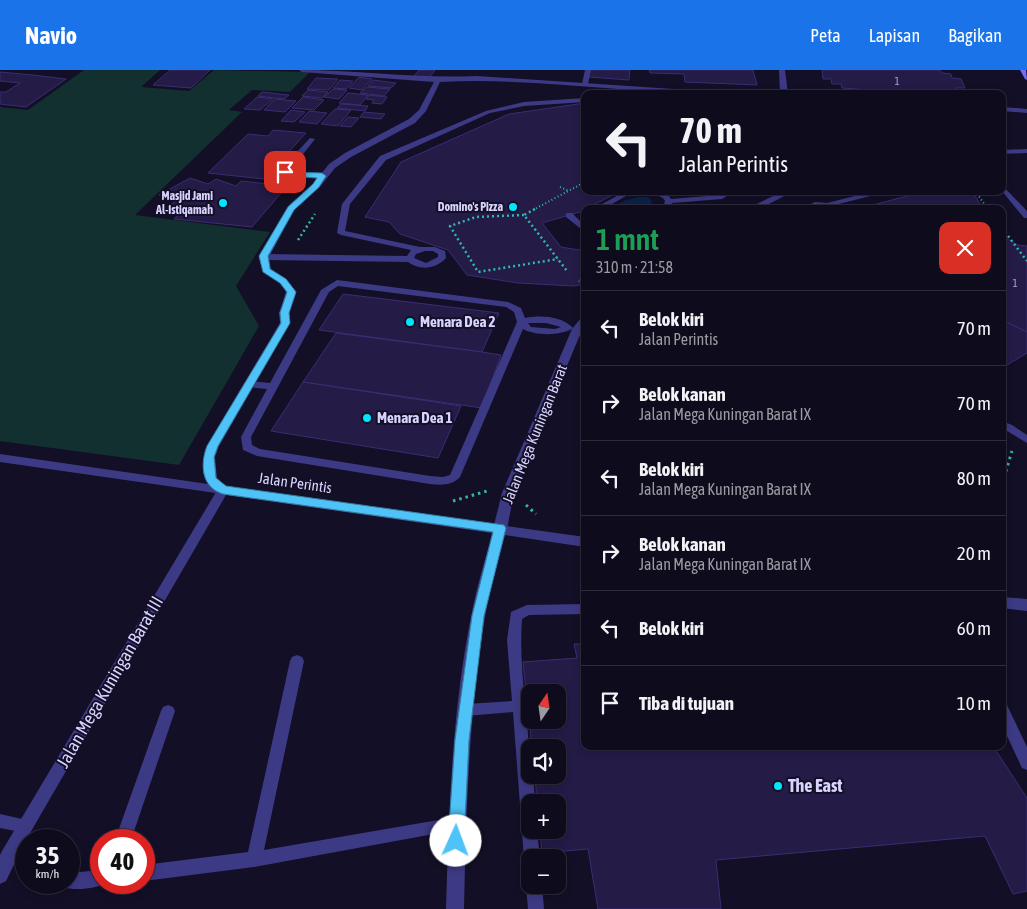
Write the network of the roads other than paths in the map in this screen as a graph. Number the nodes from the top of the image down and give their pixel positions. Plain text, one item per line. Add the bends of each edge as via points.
1 (302, 70) edge
2 (588, 70) edge
3 (782, 70) edge
4 (1023, 70) edge
5 (1027, 78) edge
6 (438, 80) junction
7 (585, 84) junction
8 (665, 90) edge
9 (784, 90) edge
10 (581, 100) edge
11 (1006, 109) edge
12 (1027, 111) edge
13 (312, 139) dead end
14 (1027, 151) edge
15 (1006, 152) edge
16 (322, 176) junction
17 (1006, 192) edge
18 (622, 195) edge
19 (725, 195) edge
20 (781, 195) edge
21 (869, 195) edge
22 (815, 204) dead end
23 (604, 205) edge
24 (668, 205) edge
25 (760, 205) edge
26 (827, 205) edge
27 (827, 205) edge
28 (569, 215) dead end
29 (1027, 216) edge
30 (581, 222) edge
31 (579, 224) joint
32 (264, 256) junction
33 (522, 322) junction
34 (581, 328) edge
35 (248, 384) junction
36 (272, 386) junction
37 (1006, 425) edge
38 (1006, 435) edge
39 (1016, 435) junction
40 (1027, 440) edge
41 (0, 458) edge
42 (223, 490) junction
43 (500, 528) junction
44 (581, 541) edge
45 (1006, 602) edge
46 (1027, 605) edge
47 (581, 610) edge
48 (297, 661) dead end
49 (519, 706) junction
50 (466, 710) junction
51 (168, 711) dead end
52 (1006, 717) edge
53 (1027, 762) edge
54 (0, 821) edge
55 (456, 824) junction
56 (26, 826) junction
57 (127, 829) edge
58 (531, 849) edge
59 (254, 859) junction
60 (155, 872) edge
61 (0, 875) edge
62 (535, 894) edge
63 (454, 909) edge
64 (536, 909) edge

1 - 6 street
2 - 7 lane
3 - 9 street
4 - 5 main road
6 - 7 street via 477,78
6 - 16 street via 422,111 412,121 348,155
7 - 8 street
10 - 32 lane via 504,107 383,158 346,204 342,233 393,243 413,253
11 - 12 lane
13 - 16 lane via 285,172
14 - 15 street
16 - 32 street via 316,186 291,208
17 - 29 lane
18 - 23 lane
19 - 24 lane
20 - 25 street
21 - 26 lane
22 - 27 lane
28 - 31 lane
30 - 31 lane
32 - 35 street via 266,270 283,281 292,292 284,313 285,323
33 - 34 lane via 528,329 549,332
33 - 36 lane via 518,310 508,306 337,283 324,290
33 - 36 lane via 454,477 444,481 257,452 247,446 246,436
34 - 43 street, Jalan Mega Kuningan Barat via 508,493
35 - 36 lane
35 - 42 street via 209,457 211,479
37 - 39 lane
38 - 39 lane
39 - 40 lane
41 - 42 street, Jalan Perintis
42 - 43 street, Jalan Perintis
42 - 56 street, Jalan Mega Kuningan Barat III
43 - 44 street, Jalan Perintis
43 - 50 street, Jalan Mega Kuningan Barat via 478,616
45 - 46 street
47 - 49 lane via 526,610 516,616 514,640
48 - 59 lane
49 - 50 lane
49 - 58 lane
50 - 55 street, Jalan Mega Kuningan Barat
51 - 57 lane
52 - 53 lane
54 - 56 lane
55 - 59 lane
55 - 63 street, Jalan Mega Kuningan Barat
56 - 61 street, Jalan Mega Kuningan Barat III
59 - 60 lane
62 - 64 lane

